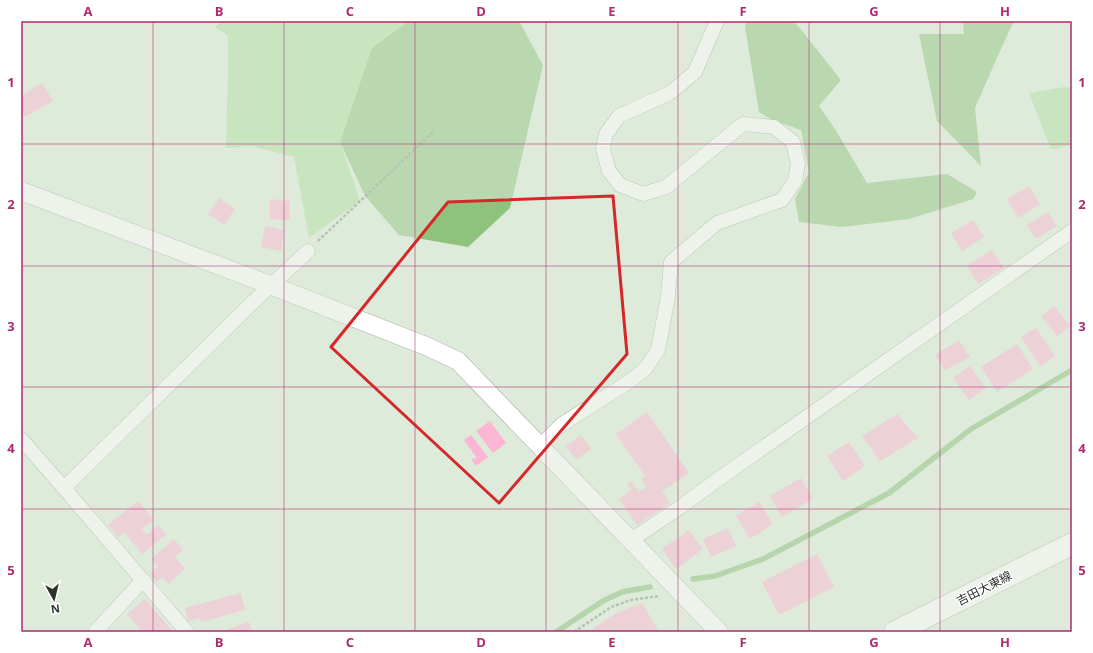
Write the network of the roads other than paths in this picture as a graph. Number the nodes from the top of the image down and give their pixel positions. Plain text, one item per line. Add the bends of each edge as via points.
1 (717, 21) edge
2 (21, 191) edge
3 (1072, 231) edge
4 (308, 251) road end
5 (270, 285) junction
6 (21, 439) edge
7 (540, 446) junction
8 (64, 488) junction
9 (631, 540) junction
10 (1072, 544) edge
11 (143, 580) junction
12 (95, 632) edge
13 (187, 632) edge
14 (719, 632) edge
15 (895, 632) edge

1 - 7 street via 695,72 670,93 619,116 606,134 603,149 609,172 620,185 643,194 666,187 743,124 774,127 792,142 798,164 795,181 782,200 717,223 671,262 668,296 658,350 645,369 561,425
2 - 5 street
3 - 9 street
4 - 5 street
5 - 7 street via 458,361
5 - 8 street
6 - 8 street
7 - 9 street
8 - 11 street
9 - 14 street
10 - 15 main road, 吉田大東線
11 - 12 street
11 - 13 street

